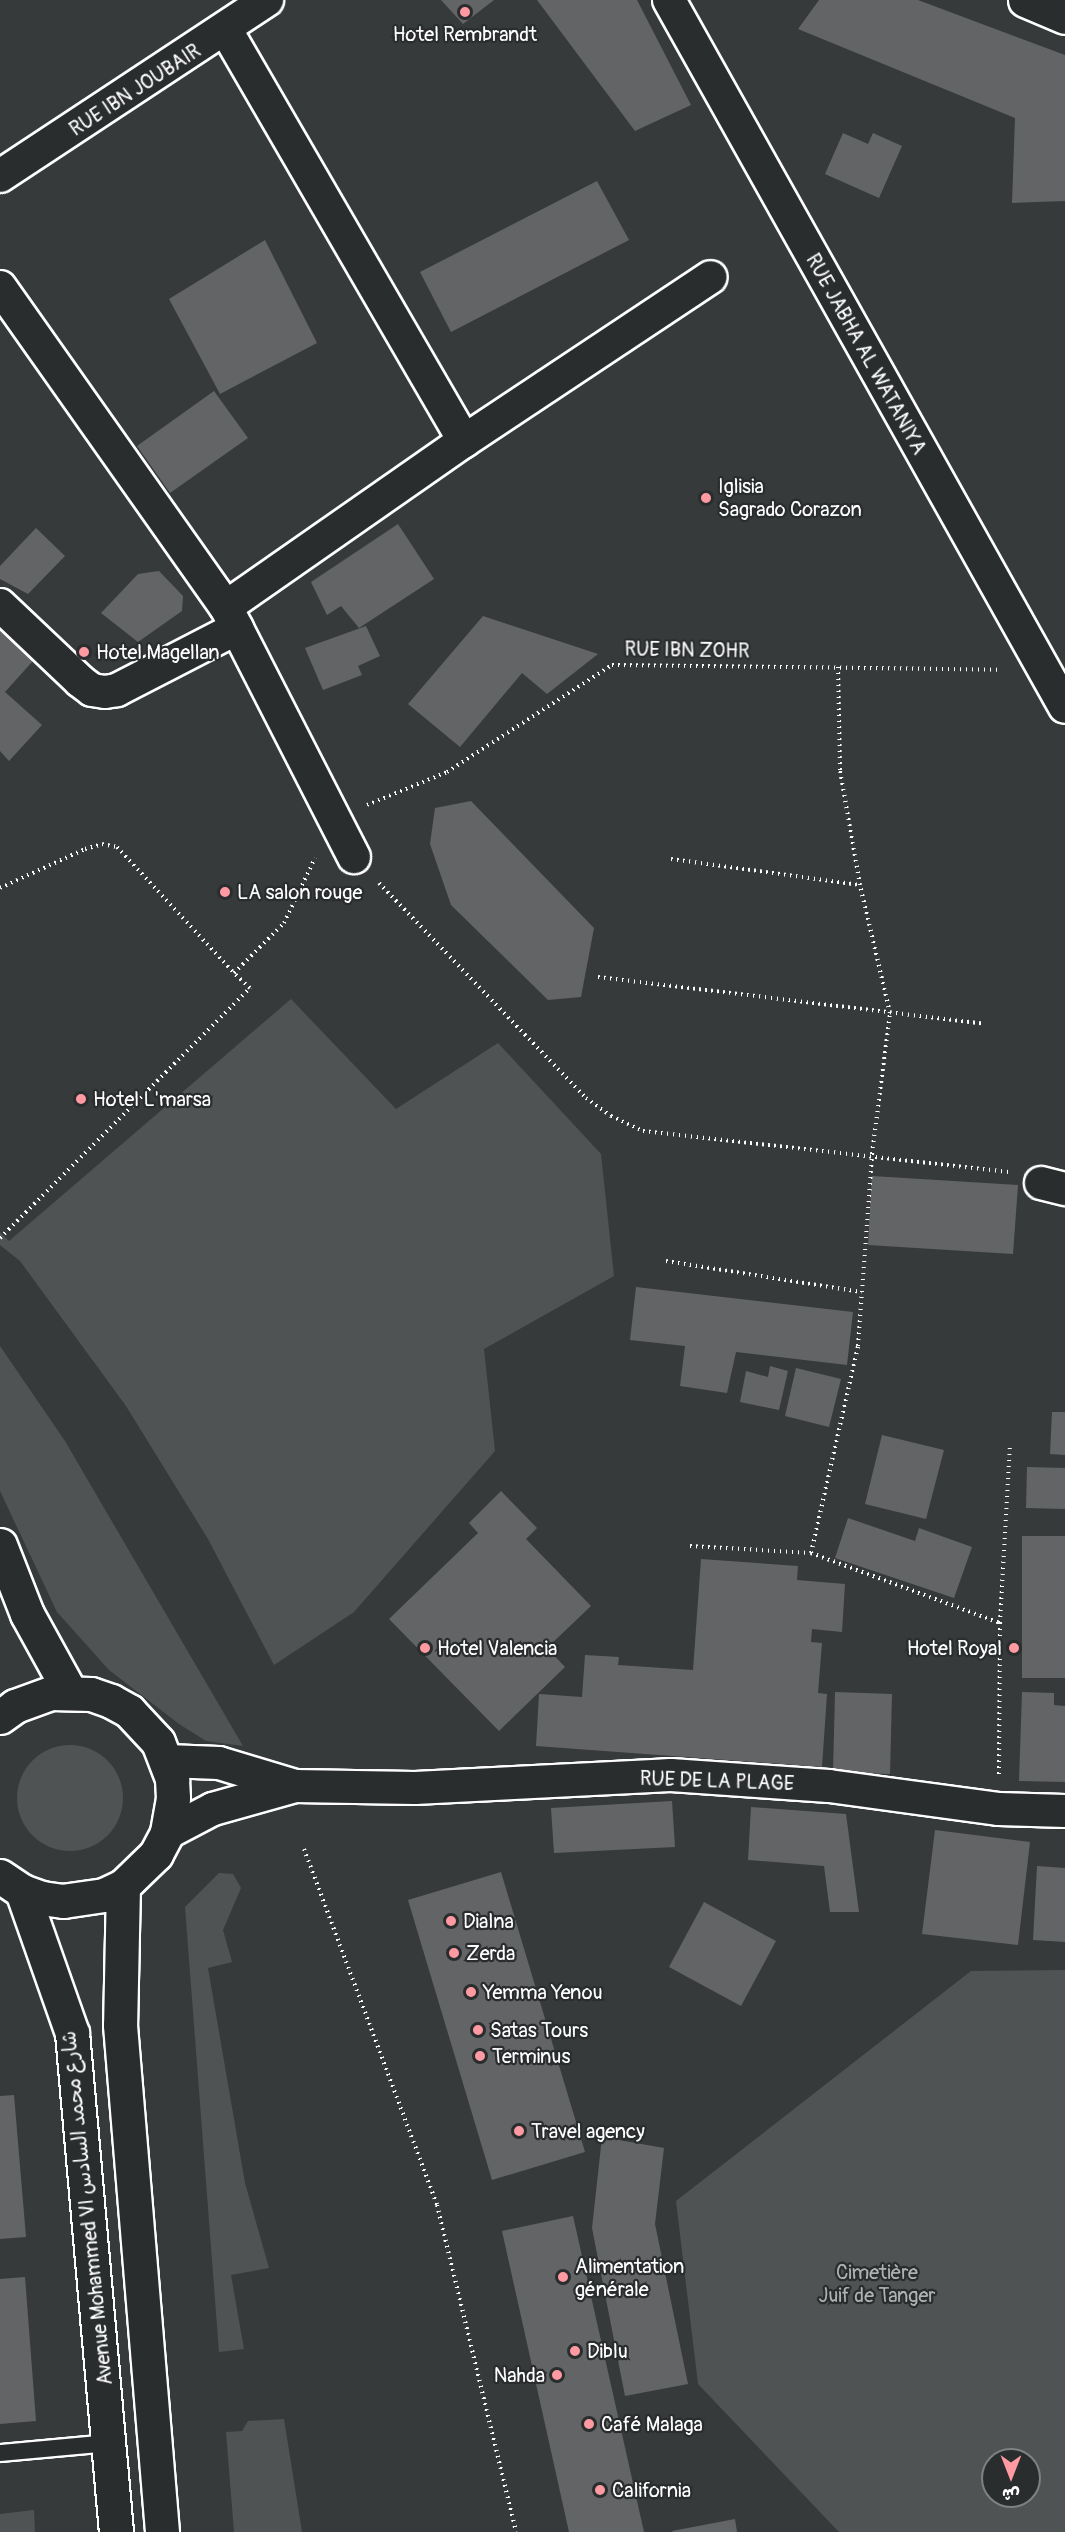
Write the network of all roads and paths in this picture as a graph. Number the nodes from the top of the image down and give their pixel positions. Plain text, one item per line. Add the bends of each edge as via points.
1 (267, 0) edge
2 (669, 0) edge
3 (1025, 0) edge
4 (1065, 17) edge
5 (226, 30) junction
6 (0, 176) edge
7 (711, 277) dead end
8 (0, 287) edge
9 (464, 441) junction
10 (0, 605) edge
11 (231, 617) junction
12 (838, 667) junction
13 (1045, 670) junction
14 (1065, 707) edge
15 (334, 819) junction
16 (354, 857) joint
17 (671, 859) dead end
18 (860, 885) junction
19 (0, 888) edge
20 (234, 973) junction
21 (598, 977) dead end
22 (890, 1013) junction
23 (984, 1024) dead end
24 (872, 1154) junction
25 (1053, 1186) edge
26 (0, 1238) edge
27 (666, 1261) dead end
28 (862, 1292) junction
29 (1010, 1445) dead end
30 (0, 1545) edge
31 (690, 1546) dead end
32 (812, 1553) junction
33 (1000, 1623) junction
34 (70, 1692) junction
35 (0, 1717) edge
36 (167, 1761) junction
37 (295, 1786) junction
38 (999, 1809) junction
39 (1065, 1811) edge
40 (167, 1833) junction
41 (304, 1849) dead end
42 (11, 1883) edge
43 (123, 1886) junction
44 (110, 2444) junction
45 (0, 2453) edge
46 (116, 2532) edge
47 (162, 2532) edge
48 (516, 2532) edge

1 - 5 street, RUE IBN JOUBAIR
2 - 13 street, RUE JABHA AL WATANIYA
3 - 4 main road
5 - 6 street, RUE IBN JOUBAIR
5 - 9 street
7 - 9 street
8 - 11 street
9 - 11 street
10 - 11 street via 80,681 92,690 105,692 117,690
11 - 15 street
12 - 13 path, RUE IBN ZOHR
12 - 15 path, RUE IBN ZOHR via 612,664 447,772
12 - 18 path via 840,770
13 - 14 street, RUE JABHA AL WATANIYA
15 - 16 street
15 - 20 path via 284,923
16 - 24 path via 586,1098 611,1116 643,1131
17 - 18 path
18 - 22 path
19 - 20 path via 85,849 102,844 117,847
20 - 26 path via 250,988
21 - 22 path
22 - 23 path
22 - 24 path
24 - 25 path via 1010,1172
24 - 28 path
27 - 28 path
28 - 32 path via 858,1346
29 - 33 path
30 - 34 main road via 27,1614
31 - 32 path
32 - 33 path
33 - 38 path
34 - 35 main road via 32,1698
34 - 36 main road via 111,1701 129,1711 158,1742
36 - 37 street via 219,1763
36 - 40 main road via 173,1798
37 - 38 street, RUE DE LA PLAGE via 415,1788 671,1776 829,1786
37 - 40 street via 213,1809
38 - 39 street, RUE DE LA PLAGE
40 - 43 main road via 156,1854
41 - 48 path via 437,2205
42 - 43 main road via 63,1901 84,1900
42 - 44 main road, Avenue Mohammed VI شارع محمد السادس via 72,2033
43 - 47 main road via 120,2025
44 - 45 lane
44 - 46 main road, Avenue Mohammed VI شارع محمد السادس

